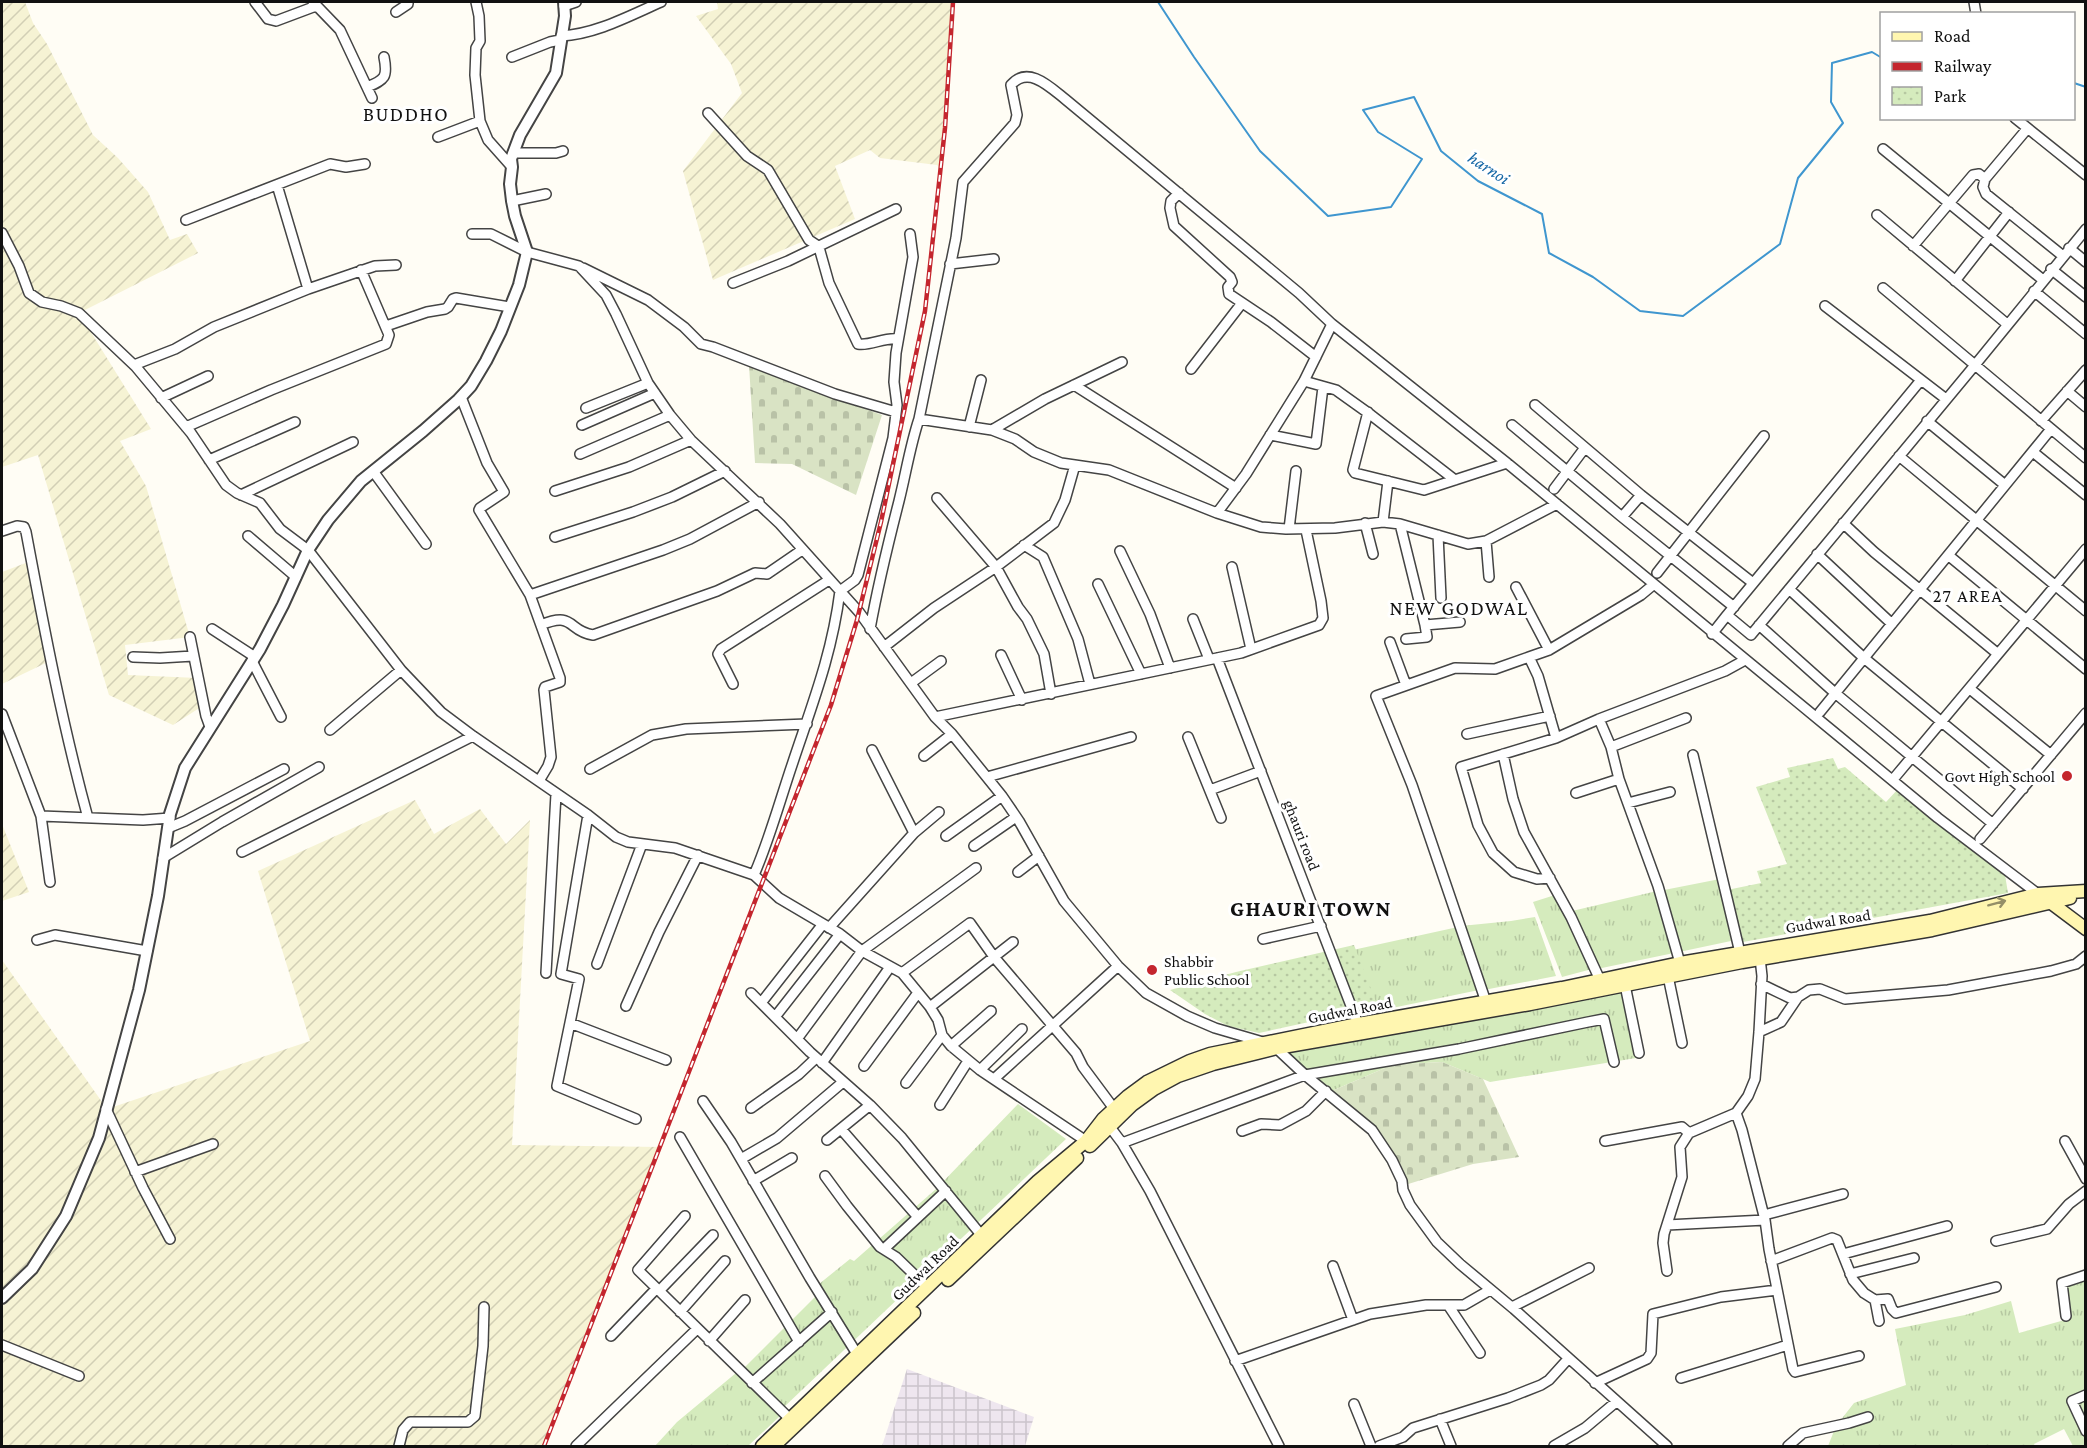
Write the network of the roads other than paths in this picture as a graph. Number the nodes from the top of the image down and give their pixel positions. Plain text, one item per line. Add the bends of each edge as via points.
1 (255, 2) edge
2 (408, 2) edge
3 (476, 2) edge
4 (576, 2) edge
5 (661, 2) edge
6 (315, 4) edge
7 (564, 4) edge
8 (396, 12) dead end
9 (560, 38) junction
10 (384, 57) dead end
11 (512, 57) dead end
12 (367, 87) junction
13 (372, 98) dead end
14 (708, 112) dead end
15 (2017, 120) edge
16 (480, 121) junction
17 (2027, 129) junction
18 (438, 137) dead end
19 (1882, 149) dead end
20 (563, 151) dead end
21 (513, 153) junction
22 (365, 164) dead end
23 (512, 167) junction
24 (2085, 175) edge
25 (1985, 179) junction
26 (277, 185) junction
27 (1179, 193) junction
28 (546, 194) dead end
29 (512, 201) junction
30 (1948, 204) junction
31 (896, 209) dead end
32 (2009, 212) junction
33 (1876, 215) dead end
34 (186, 220) dead end
35 (2085, 229) edge
36 (2, 233) edge
37 (472, 234) dead end
38 (910, 234) dead end
39 (1990, 238) junction
40 (818, 246) junction
41 (1913, 246) junction
42 (527, 252) junction
43 (2066, 252) junction
44 (994, 259) dead end
45 (2085, 262) edge
46 (950, 264) junction
47 (396, 265) dead end
48 (579, 266) junction
49 (2051, 269) junction
50 (361, 270) junction
51 (2043, 280) junction
52 (1955, 281) junction
53 (733, 283) dead end
54 (1883, 288) dead end
55 (308, 290) junction
56 (2034, 291) junction
57 (2085, 297) edge
58 (1242, 303) junction
59 (1825, 306) dead end
60 (510, 307) junction
61 (1332, 324) junction
62 (2007, 324) junction
63 (386, 326) junction
64 (2085, 334) edge
65 (898, 339) junction
66 (1316, 357) junction
67 (1122, 362) dead end
68 (134, 365) junction
69 (1975, 365) junction
70 (1191, 369) dead end
71 (2085, 370) edge
72 (208, 376) dead end
73 (981, 380) dead end
74 (1921, 380) junction
75 (1304, 381) junction
76 (648, 383) junction
77 (1074, 385) junction
78 (1323, 387) junction
79 (2067, 391) junction
80 (655, 393) junction
81 (461, 397) junction
82 (161, 398) junction
83 (1946, 399) junction
84 (1535, 405) dead end
85 (2085, 407) edge
86 (586, 408) dead end
87 (896, 412) junction
88 (1368, 412) junction
89 (670, 415) junction
90 (919, 419) junction
91 (2041, 421) junction
92 (296, 422) dead end
93 (1927, 422) junction
94 (582, 425) dead end
95 (1512, 425) dead end
96 (186, 427) junction
97 (969, 427) junction
98 (2051, 429) junction
99 (992, 430) junction
100 (1270, 435) junction
101 (1764, 436) dead end
102 (691, 440) junction
103 (353, 442) dead end
104 (1584, 449) junction
105 (2032, 452) junction
106 (580, 454) dead end
107 (1899, 456) junction
108 (2085, 458) edge
109 (209, 460) junction
110 (1507, 463) junction
111 (1075, 465) junction
112 (373, 471) junction
113 (725, 471) junction
114 (1296, 471) dead end
115 (1568, 471) junction
116 (1455, 480) junction
117 (1388, 481) junction
118 (2005, 485) junction
119 (1236, 488) junction
120 (1554, 489) dead end
121 (555, 491) dead end
122 (240, 495) junction
123 (1641, 495) junction
124 (2085, 495) edge
125 (936, 498) dead end
126 (759, 502) junction
127 (1557, 504) junction
128 (1217, 513) junction
129 (1622, 517) junction
130 (1976, 521) junction
131 (1383, 522) junction
132 (1365, 523) junction
133 (1842, 523) junction
134 (1400, 524) junction
135 (1289, 529) junction
136 (1305, 530) junction
137 (2, 531) edge
138 (1689, 532) junction
139 (1438, 535) junction
140 (248, 536) dead end
141 (555, 537) dead end
142 (1486, 541) junction
143 (426, 544) dead end
144 (1024, 545) junction
145 (308, 550) junction
146 (802, 550) junction
147 (1120, 551) dead end
148 (2085, 552) edge
149 (1374, 554) dead end
150 (1817, 554) junction
151 (1948, 555) junction
152 (1671, 557) junction
153 (996, 567) junction
154 (1232, 567) dead end
155 (1657, 573) dead end
156 (296, 577) junction
157 (1489, 577) dead end
158 (829, 580) junction
159 (1753, 583) junction
160 (1098, 584) dead end
161 (1653, 585) junction
162 (2055, 586) junction
163 (1516, 587) dead end
164 (1789, 589) junction
165 (1920, 589) junction
166 (840, 591) junction
167 (530, 596) junction
168 (1441, 598) dead end
169 (1734, 607) junction
170 (2085, 611) edge
171 (1727, 615) junction
172 (1193, 619) dead end
173 (2027, 620) junction
174 (1460, 622) dead end
175 (1892, 624) junction
176 (541, 625) junction
177 (1425, 625) junction
178 (1759, 625) junction
179 (212, 629) dead end
180 (870, 629) junction
181 (1712, 634) junction
182 (190, 637) dead end
183 (1406, 639) dead end
184 (1390, 642) dead end
185 (884, 647) junction
186 (1251, 649) junction
187 (1549, 650) junction
188 (1998, 654) junction
189 (1001, 655) dead end
190 (194, 656) junction
191 (133, 657) dead end
192 (1529, 657) junction
193 (1213, 658) junction
194 (1864, 658) junction
195 (253, 659) junction
196 (1745, 660) junction
197 (941, 661) dead end
198 (1170, 668) junction
199 (2085, 669) edge
200 (400, 670) junction
201 (1141, 674) junction
202 (911, 683) junction
203 (733, 684) dead end
204 (1090, 684) junction
205 (1406, 685) junction
206 (1970, 689) junction
207 (1835, 693) junction
208 (1051, 694) junction
209 (1022, 700) junction
210 (1820, 712) dead end
211 (2085, 713) edge
212 (2, 714) edge
213 (1550, 716) junction
214 (281, 717) dead end
215 (934, 717) junction
216 (1686, 718) dead end
217 (1599, 719) junction
218 (1942, 722) junction
219 (807, 724) junction
220 (210, 727) junction
221 (330, 730) dead end
222 (952, 734) junction
223 (1467, 734) dead end
224 (473, 736) junction
225 (6, 737) edge
226 (1131, 737) dead end
227 (1188, 737) dead end
228 (1557, 738) junction
229 (1611, 747) junction
230 (872, 750) dead end
231 (1503, 754) junction
232 (1693, 755) dead end
233 (2051, 755) junction
234 (924, 756) dead end
235 (1912, 758) junction
236 (319, 767) dead end
237 (590, 769) dead end
238 (284, 770) dead end
239 (1261, 771) junction
240 (987, 777) junction
241 (1895, 777) dead end
242 (1619, 779) junction
243 (539, 781) junction
244 (2022, 789) junction
245 (1210, 790) junction
246 (1670, 792) dead end
247 (1576, 793) dead end
248 (556, 794) junction
249 (1002, 796) junction
250 (1628, 803) junction
251 (939, 812) dead end
252 (588, 815) junction
253 (41, 816) junction
254 (1016, 817) junction
255 (88, 818) junction
256 (1221, 818) dead end
257 (169, 823) junction
258 (1993, 824) junction
259 (914, 833) junction
260 (946, 836) dead end
261 (1980, 839) dead end
262 (642, 844) junction
263 (974, 846) dead end
264 (242, 852) dead end
265 (698, 855) junction
266 (1039, 856) junction
267 (164, 858) junction
268 (976, 868) dead end
269 (1018, 872) dead end
270 (754, 875) junction
271 (1550, 878) junction
272 (50, 882) dead end
273 (2085, 893) edge
274 (2038, 894) junction
275 (2050, 902) junction
276 (826, 926) junction
277 (1321, 926) junction
278 (2085, 929) edge
279 (840, 934) junction
280 (1263, 939) dead end
281 (37, 940) dead end
282 (1013, 942) dead end
283 (147, 951) junction
284 (862, 951) junction
285 (2085, 956) edge
286 (994, 957) junction
287 (1741, 957) junction
288 (1760, 958) junction
289 (1680, 963) junction
290 (597, 964) dead end
291 (1118, 966) junction
292 (890, 967) junction
293 (546, 973) dead end
294 (902, 973) junction
295 (1668, 976) junction
296 (1600, 980) junction
297 (1761, 984) junction
298 (1625, 985) junction
299 (751, 993) dead end
300 (918, 994) junction
301 (1798, 997) junction
302 (1486, 1002) junction
303 (761, 1003) junction
304 (626, 1006) dead end
305 (930, 1007) junction
306 (992, 1011) dead end
307 (775, 1017) junction
308 (570, 1023) junction
309 (1358, 1024) junction
310 (1053, 1025) junction
311 (1022, 1029) dead end
312 (1759, 1032) junction
313 (942, 1035) junction
314 (797, 1039) junction
315 (1682, 1043) dead end
316 (1272, 1045) junction
317 (951, 1046) junction
318 (1639, 1053) dead end
319 (666, 1060) dead end
320 (819, 1060) junction
321 (968, 1060) junction
322 (1614, 1062) dead end
323 (864, 1066) dead end
324 (980, 1070) junction
325 (1305, 1076) junction
326 (994, 1079) junction
327 (843, 1082) junction
328 (906, 1083) dead end
329 (1326, 1091) junction
330 (703, 1101) dead end
331 (870, 1105) junction
332 (940, 1106) dead end
333 (751, 1108) dead end
334 (106, 1109) junction
335 (1115, 1110) junction
336 (1736, 1113) junction
337 (636, 1119) dead end
338 (1107, 1123) junction
339 (841, 1129) junction
340 (1242, 1131) dead end
341 (1689, 1133) junction
342 (680, 1137) dead end
343 (827, 1140) dead end
344 (1086, 1141) junction
345 (1605, 1141) dead end
346 (2065, 1141) dead end
347 (1122, 1143) junction
348 (213, 1144) dead end
349 (792, 1158) dead end
350 (741, 1160) junction
351 (135, 1172) junction
352 (825, 1176) dead end
353 (2085, 1179) edge
354 (753, 1181) junction
355 (946, 1191) junction
356 (2085, 1191) edge
357 (1844, 1194) dead end
358 (685, 1216) dead end
359 (917, 1216) junction
360 (1765, 1218) junction
361 (1667, 1226) junction
362 (1947, 1226) dead end
363 (713, 1235) dead end
364 (982, 1236) junction
365 (170, 1239) dead end
366 (1996, 1241) dead end
367 (884, 1250) junction
368 (1843, 1254) junction
369 (1914, 1258) dead end
370 (726, 1261) dead end
371 (1771, 1261) junction
372 (1333, 1266) dead end
373 (1589, 1268) dead end
374 (1667, 1271) dead end
375 (1850, 1274) junction
376 (2085, 1275) edge
377 (1996, 1287) dead end
378 (928, 1288) junction
379 (657, 1290) junction
380 (1490, 1290) junction
381 (1777, 1290) junction
382 (2, 1298) edge
383 (745, 1300) dead end
384 (1875, 1300) junction
385 (1448, 1305) junction
386 (484, 1307) dead end
387 (1512, 1307) junction
388 (680, 1312) junction
389 (832, 1312) junction
390 (2066, 1316) dead end
391 (1353, 1320) junction
392 (1879, 1321) dead end
393 (697, 1329) junction
394 (611, 1336) dead end
395 (709, 1341) junction
396 (799, 1342) junction
397 (2, 1345) edge
398 (1788, 1345) junction
399 (1480, 1353) dead end
400 (857, 1354) junction
401 (1859, 1356) dead end
402 (1568, 1359) junction
403 (1235, 1361) junction
404 (79, 1376) dead end
405 (1681, 1378) dead end
406 (752, 1383) junction
407 (1595, 1383) junction
408 (2085, 1395) edge
409 (1616, 1402) junction
410 (1354, 1404) dead end
411 (1868, 1417) dead end
412 (789, 1419) junction
413 (1440, 1419) junction
414 (2085, 1431) edge
415 (399, 1446) edge
416 (576, 1446) edge
417 (762, 1446) edge
418 (774, 1446) edge
419 (1279, 1446) edge
420 (1371, 1446) edge
421 (1379, 1446) edge
422 (1450, 1446) edge
423 (1554, 1446) edge
424 (1667, 1446) edge
425 (1788, 1446) edge

1 - 6 street via 268,19 276,21
2 - 8 street
3 - 16 street via 480,41 475,75
4 - 7 street
5 - 9 street via 597,29
6 - 12 street via 340,30
7 - 9 street
9 - 11 street
9 - 21 street via 556,73
10 - 12 street via 385,75
12 - 13 street
14 - 40 street via 747,156 768,170 809,240
15 - 17 street
16 - 18 street
16 - 23 street via 488,140
17 - 24 street
17 - 25 street
19 - 30 street
20 - 21 street
21 - 23 street
22 - 26 street via 330,165
23 - 29 street
25 - 30 street via 1973,175
25 - 32 street via 1986,194
26 - 34 street
26 - 55 street
27 - 46 street via 1038,78 1022,77 1011,85 1015,123 963,182
27 - 58 street via 1171,201 1174,226 1230,277 1232,282 1227,291
27 - 61 street
28 - 29 street
29 - 42 street
30 - 39 street
30 - 41 street
31 - 40 street
32 - 39 street
32 - 43 street
33 - 41 street
35 - 43 street
36 - 68 street via 29,293 42,302 79,313
37 - 42 street via 491,234
38 - 65 street via 913,257
39 - 51 street
39 - 52 street
40 - 53 street
40 - 65 street via 828,283 858,344
41 - 52 street
42 - 48 street
42 - 60 street
43 - 45 street
43 - 49 street
44 - 46 street
46 - 90 street
47 - 50 street
48 - 76 street via 606,295
48 - 87 street via 648,300 700,344
49 - 51 street
49 - 57 street
50 - 55 street
50 - 63 street
51 - 56 street
52 - 62 street
54 - 69 street
55 - 68 street via 214,327 175,350
56 - 62 street
56 - 64 street
58 - 66 street
58 - 70 street
59 - 74 street
60 - 63 street via 456,298 448,308
60 - 81 street via 486,361
61 - 66 street
61 - 110 street
62 - 69 street
63 - 96 street via 386,344
65 - 87 street
66 - 75 street
67 - 77 street
68 - 82 street
69 - 83 street
69 - 91 street
71 - 79 street
72 - 82 street
73 - 97 street
74 - 83 street
74 - 159 street
75 - 78 street
75 - 100 street
76 - 80 street
76 - 86 street
77 - 99 street
77 - 119 street
78 - 88 street via 1336,390
78 - 100 street via 1316,444
79 - 85 street
79 - 91 street
80 - 89 street
80 - 94 street
81 - 112 street
81 - 167 street via 487,463 504,492 479,510
82 - 96 street
83 - 93 street
84 - 104 street
87 - 166 street via 858,575
88 - 116 street
88 - 117 street via 1353,470
89 - 102 street
89 - 106 street
90 - 97 street
90 - 180 street via 880,571
91 - 98 street
92 - 109 street
93 - 107 street
93 - 118 street
95 - 115 street
96 - 109 street
97 - 99 street
98 - 105 street
98 - 108 street
99 - 111 street via 1034,452
100 - 119 street
101 - 138 street
102 - 113 street
102 - 121 street via 629,467
103 - 122 street
104 - 115 street
104 - 123 street
105 - 118 street
105 - 124 street
107 - 130 street
107 - 133 street
109 - 122 street via 226,485
110 - 116 street
110 - 127 street
111 - 128 street via 1109,470
111 - 144 street via 1059,515
112 - 143 street
112 - 145 street via 328,520
113 - 126 street
113 - 141 street via 672,497
114 - 135 street
115 - 120 street
115 - 129 street
116 - 117 street via 1424,490
117 - 131 street
118 - 130 street
119 - 128 street
122 - 145 street via 260,503 280,530
123 - 129 street
123 - 138 street
125 - 153 street
126 - 146 street
126 - 167 street via 690,539
127 - 142 street
127 - 161 street
128 - 135 street via 1261,527
129 - 152 street
130 - 151 street
130 - 162 street
131 - 132 street
131 - 134 street
132 - 136 street
132 - 149 street
133 - 150 street
133 - 165 street
134 - 139 street
134 - 177 street
135 - 136 street
136 - 186 street via 1323,618 1319,625
137 - 255 street via 17,526 24,527 26,532 50,661
138 - 152 street
138 - 159 street
139 - 142 street via 1468,544
139 - 168 street
140 - 156 street
142 - 157 street
144 - 153 street
144 - 204 street via 1043,557 1078,639
145 - 156 street
145 - 200 street
146 - 158 street
146 - 176 street via 767,574 755,573 717,591 593,635 564,619
147 - 198 street
148 - 162 street
150 - 164 street
150 - 175 street
151 - 165 street
151 - 173 street
152 - 155 street
152 - 169 street
153 - 185 street
153 - 208 street via 1044,654
154 - 186 street
156 - 195 street
158 - 166 street
158 - 203 street via 721,649 718,654
159 - 169 street
160 - 201 street
161 - 181 street
161 - 187 street
162 - 170 street
162 - 173 street
163 - 187 street
164 - 178 street
164 - 194 street
165 - 175 street
165 - 188 street
166 - 180 street
166 - 219 street via 831,647
167 - 176 street
169 - 171 street
171 - 178 street via 1751,635
171 - 181 street
172 - 193 street, ghauri road
173 - 188 street
173 - 199 street
174 - 177 street
175 - 194 street
176 - 243 street via 560,682 544,690 551,757
177 - 183 street via 1427,637
178 - 207 street
179 - 195 street
180 - 185 street
181 - 196 street
182 - 190 street
184 - 205 street
185 - 202 street
186 - 193 street
187 - 192 street
188 - 206 street
189 - 209 street
190 - 191 street
190 - 220 street
192 - 205 street via 1495,669 1455,668
192 - 213 street
193 - 198 street
193 - 239 street, ghauri road
194 - 207 street
194 - 218 street
195 - 214 street
195 - 220 street
196 - 217 street
196 - 274 street via 1938,818
197 - 202 street
198 - 201 street
200 - 221 street
200 - 224 street via 441,712
201 - 204 street
202 - 215 street
204 - 208 street
205 - 302 street via 1376,696 1413,785
206 - 218 street
206 - 233 street
207 - 210 street
207 - 235 street
208 - 209 street
209 - 215 street
211 - 233 street
212 - 225 street
213 - 223 street
213 - 228 street
215 - 222 street
216 - 229 street
217 - 228 street
217 - 229 street
218 - 235 street
218 - 244 street
219 - 237 street via 660,733
219 - 270 street
220 - 257 street via 185,768
222 - 234 street
222 - 240 street
224 - 243 street
224 - 264 street
225 - 253 street
226 - 240 street
227 - 245 street
228 - 231 street
229 - 242 street
230 - 259 street
231 - 271 street via 1524,831
231 - 271 street via 1461,767 1478,825 1493,853 1514,872
232 - 287 street
233 - 244 street
235 - 241 street
235 - 258 street
236 - 267 street
238 - 257 street via 185,821
239 - 245 street
239 - 277 street, ghauri road
240 - 249 street
242 - 247 street
242 - 250 street
243 - 248 street
244 - 258 street
245 - 256 street
246 - 250 street
248 - 252 street
248 - 293 street
249 - 254 street
249 - 260 street
250 - 289 street
251 - 259 street
252 - 262 street via 616,837
252 - 308 street via 561,974 579,979
253 - 255 street
253 - 272 street
254 - 263 street
254 - 266 street
255 - 257 street
257 - 267 street
258 - 261 street
259 - 276 street
262 - 265 street
262 - 290 street
265 - 270 street
265 - 304 street
266 - 269 street
266 - 291 street via 1064,901
267 - 283 street
268 - 284 street
270 - 276 street via 779,898
271 - 296 street
273 - 274 main road, Gudwal Road
273 - 275 main road, Gudwal Road
274 - 275 main road
287 -> 274 main road, Gudwal Road via 1930,921
275 - 278 main road
275 - 288 main road, Gudwal Road via 1932,930
276 - 279 street
276 - 303 street
277 - 280 street
277 - 309 street, ghauri road
279 - 284 street
279 - 307 street
281 - 283 street via 56,934
282 - 286 street
283 - 334 street
284 - 292 street
284 - 314 street
285 - 301 street via 2076,964 2051,971 1948,990 1845,999 1820,989
286 - 294 street via 970,923
286 - 305 street
286 - 310 street
287 - 288 main road, Gudwal Road
287 - 289 main road, Gudwal Road
287 - 295 main road, Gudwal Road
288 - 297 street
289 - 296 main road, Gudwal Road
291 - 310 street
291 - 316 street via 1146,993 1187,1016
292 - 294 street
292 - 320 street
294 - 300 street
295 - 298 main road, Gudwal Road
295 - 315 street
296 - 302 main road, Gudwal Road
297 - 301 street via 1790,998
297 - 312 street
298 - 316 main road, Gudwal Road
298 - 318 street
299 - 303 street
300 - 305 street
300 - 323 street
301 - 312 street via 1781,1022
302 - 309 main road, Gudwal Road
303 - 307 street
305 - 313 street
306 - 317 street
307 - 314 street
308 - 319 street
308 - 337 street via 557,1086
309 - 316 main road, Gudwal Road
310 - 326 street
310 - 335 street
311 - 324 street
312 - 336 street via 1755,1079
313 - 317 street
313 - 328 street
314 - 320 street
316 - 325 street
316 - 335 main road, Gudwal Road via 1210,1054 1167,1071 1128,1096
316 - 338 main road, Gudwal Road via 1178,1076
317 - 321 street
320 - 327 street
320 - 333 street
321 - 324 street
321 - 332 street
322 - 325 street via 1604,1019
324 - 326 street
325 - 329 street
325 - 347 street
326 - 344 street
327 - 331 street
327 - 350 street via 777,1138
329 - 340 street via 1306,1111 1280,1125 1261,1124
329 - 380 street via 1372,1130 1392,1160 1410,1206 1423,1225
330 - 350 street
331 - 339 street
331 - 355 street
334 - 351 street
334 - 382 street via 99,1138 66,1216 32,1269
335 - 338 main road, Gudwal Road
336 - 341 street
336 - 360 street
338 - 344 main road, Gudwal Road
338 - 347 street
338 - 418 main road, Gudwal Road
339 - 343 street
339 - 359 street
341 - 345 street via 1682,1127
341 - 361 street via 1680,1147 1682,1177
342 - 396 street
344 - 364 main road, Gudwal Road
346 - 353 street
347 - 403 street
348 - 351 street
349 - 354 street
350 - 354 street
351 - 365 street
352 - 367 street
354 - 389 street
355 - 359 street
355 - 364 street
356 - 366 street via 2047,1229
357 - 360 street
358 - 379 street via 638,1270
359 - 367 street
360 - 361 street
360 - 371 street
361 - 374 street via 1663,1243
362 - 368 street
363 - 379 street
364 - 378 main road, Gudwal Road
367 - 378 street
368 - 371 street via 1832,1238
368 - 375 street
369 - 375 street
370 - 388 street
371 - 381 street
372 - 391 street
373 - 387 street
375 - 384 street via 1858,1287
376 - 390 street via 2062,1283
377 - 384 street via 1896,1313 1888,1299
378 - 400 main road, Gudwal Road
379 - 388 street
379 - 394 street
380 - 385 street via 1464,1305
380 - 387 street
381 - 398 street
381 - 407 street via 1721,1297 1653,1314 1651,1353 1647,1359
383 - 395 street
384 - 392 street
385 - 391 street via 1401,1308
385 - 399 street
386 - 415 street via 475,1416 468,1422 410,1422 403,1430
387 - 402 street
388 - 393 street
389 - 396 street
389 - 400 street
391 - 403 street
393 - 395 street
393 - 416 street
395 - 406 street
396 - 406 street
397 - 404 street
398 - 401 street via 1795,1372
398 - 405 street
400 - 412 main road, Gudwal Road
402 - 407 street
402 - 413 street via 1541,1385
403 - 419 street
406 - 412 street
407 - 409 street
408 - 414 street via 2072,1401
409 - 423 street via 1585,1428
409 - 424 street
410 - 420 street
411 - 425 street via 1803,1433
412 - 417 main road, Gudwal Road
413 - 421 street
413 - 422 street

